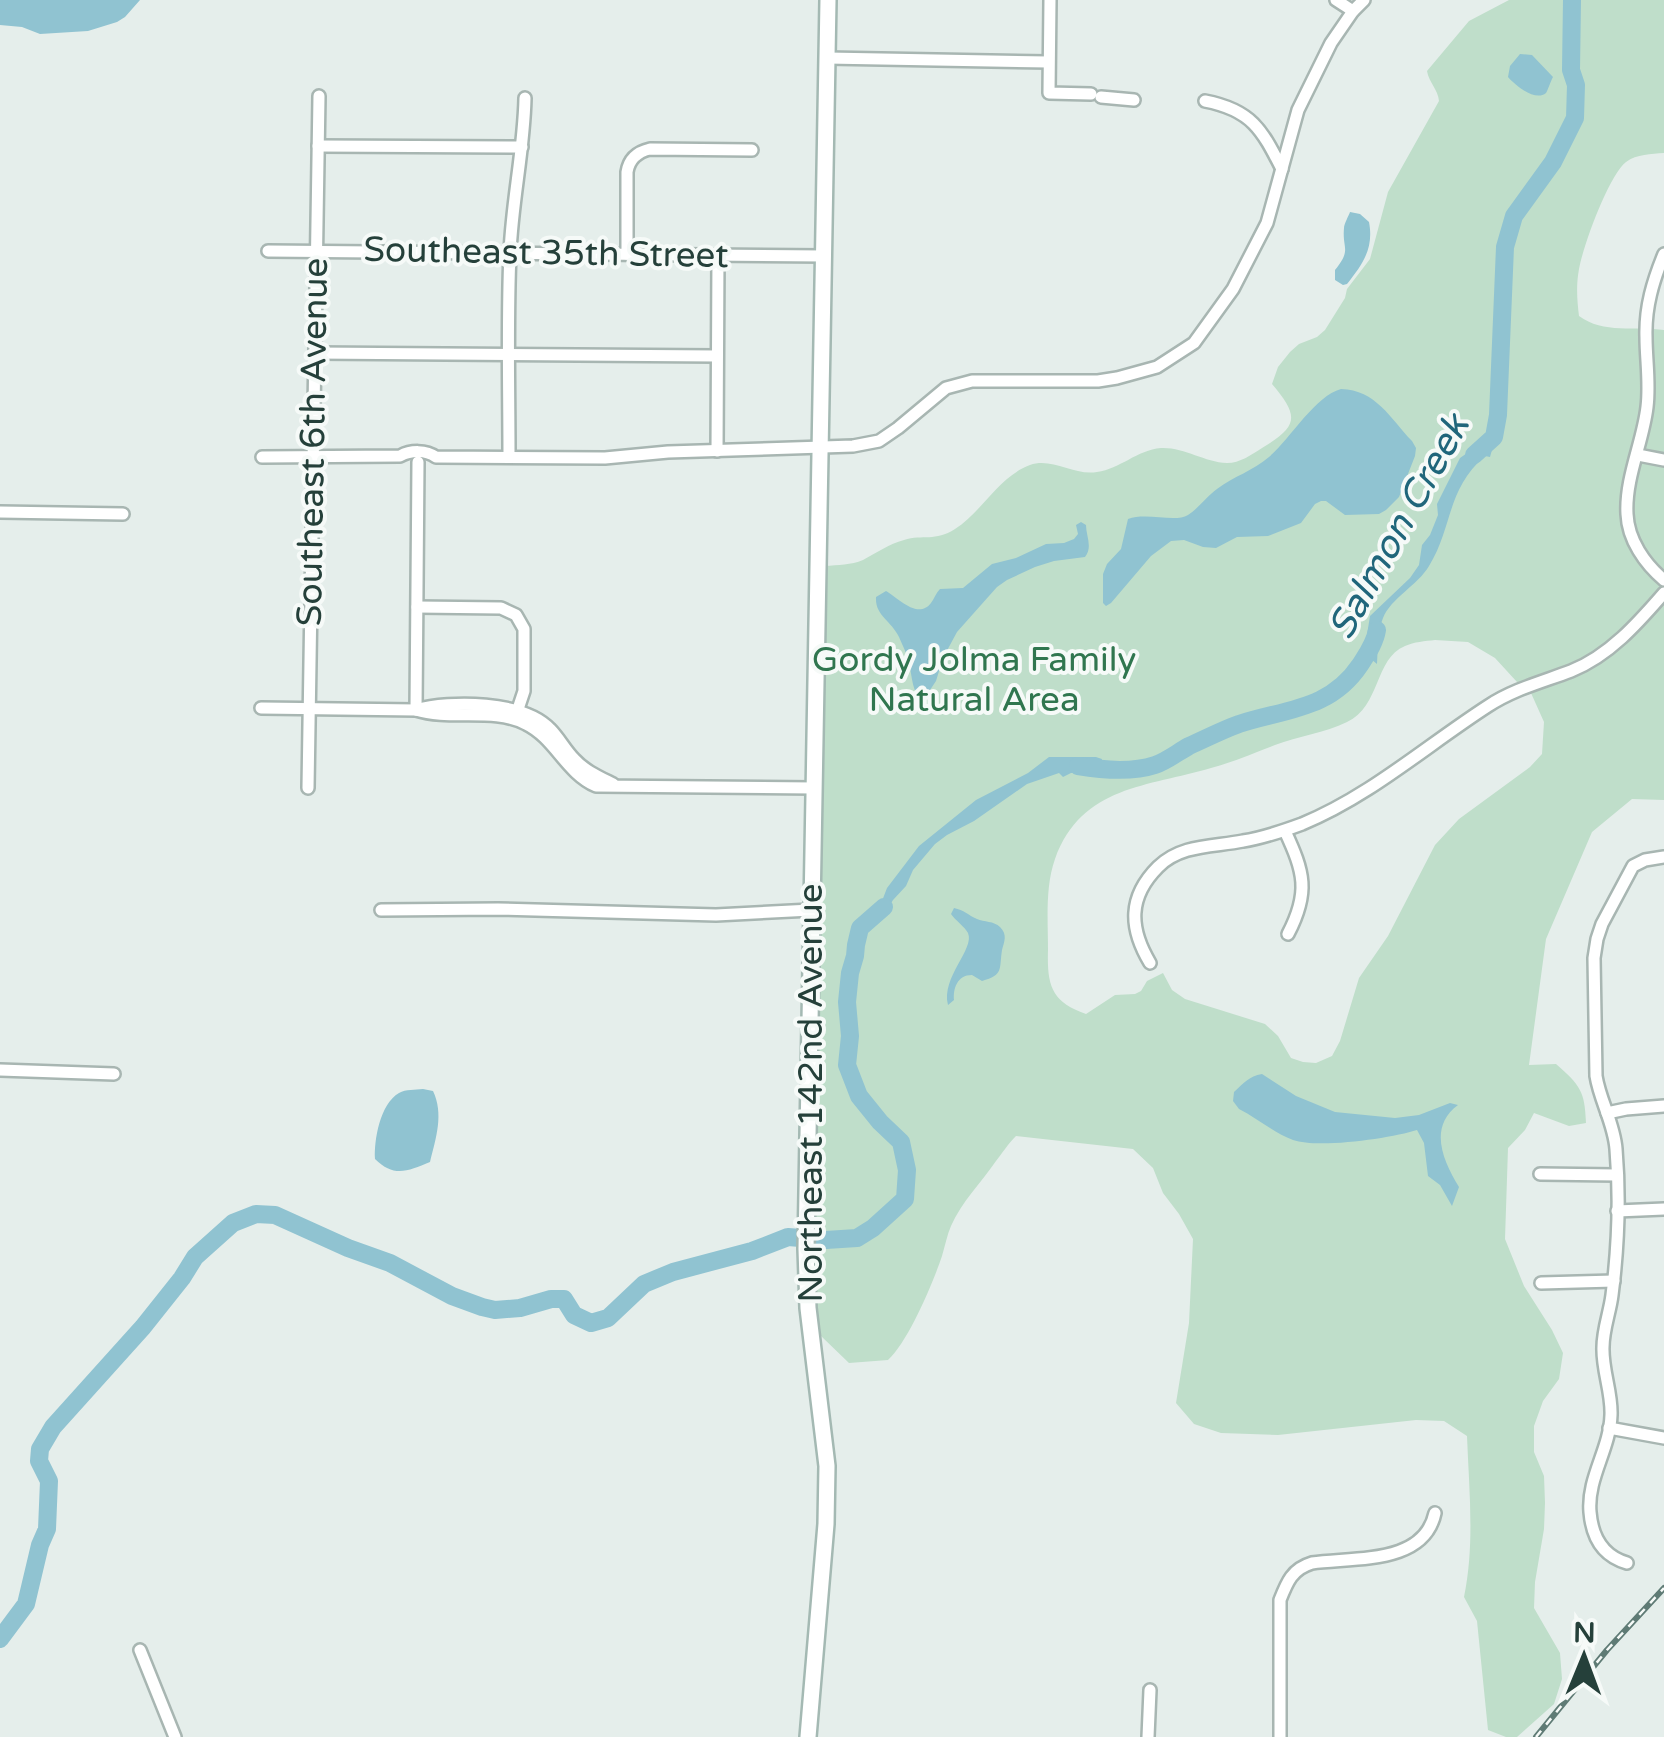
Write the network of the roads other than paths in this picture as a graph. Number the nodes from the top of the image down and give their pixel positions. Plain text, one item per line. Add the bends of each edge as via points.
1 (828, 0) edge
2 (1050, 0) edge
3 (1336, 0) edge
4 (1364, 0) edge
5 (1352, 11) junction
6 (827, 58) junction
7 (1048, 62) junction
8 (319, 96) dead end
9 (525, 98) dead end
10 (1134, 100) dead end
11 (1205, 101) dead end
12 (318, 146) junction
13 (522, 147) junction
14 (752, 150) dead end
15 (1282, 169) junction
16 (268, 251) dead end
17 (316, 251) junction
18 (510, 253) junction
19 (627, 254) junction
20 (1664, 254) edge
21 (718, 255) junction
22 (824, 256) junction
23 (315, 353) junction
24 (509, 354) junction
25 (717, 356) junction
26 (820, 446) junction
27 (716, 451) junction
28 (1638, 455) junction
29 (313, 456) junction
30 (400, 456) junction
31 (508, 456) junction
32 (262, 457) dead end
33 (436, 457) junction
34 (1664, 460) edge
35 (418, 462) junction
36 (0, 512) edge
37 (122, 514) dead end
38 (1664, 580) edge
39 (1664, 594) edge
40 (417, 608) junction
41 (261, 708) dead end
42 (310, 709) junction
43 (416, 710) junction
44 (516, 715) junction
45 (308, 788) dead end
46 (814, 788) junction
47 (1285, 830) junction
48 (1664, 857) edge
49 (381, 910) dead end
50 (811, 910) junction
51 (1288, 934) dead end
52 (1150, 963) dead end
53 (0, 1070) edge
54 (114, 1074) dead end
55 (1664, 1106) edge
56 (1608, 1113) junction
57 (1540, 1174) dead end
58 (1616, 1175) junction
59 (1664, 1209) edge
60 (1617, 1211) junction
61 (1614, 1281) junction
62 (1541, 1283) dead end
63 (1609, 1428) junction
64 (1664, 1438) edge
65 (1435, 1512) dead end
66 (1628, 1563) dead end
67 (140, 1650) dead end
68 (1150, 1690) dead end
69 (175, 1737) edge
70 (808, 1737) edge
71 (1148, 1737) edge
72 (1280, 1737) edge

1 - 6 street, Northeast 142nd Avenue
2 - 7 street
3 - 5 street
4 - 5 street
5 - 15 street via 1298,110
6 - 7 street
6 - 22 street, Northeast 142nd Avenue
7 - 10 street via 1049,93
8 - 12 street, Southeast 6th Avenue
9 - 13 street
11 - 15 street via 1260,127
12 - 13 street
12 - 17 street, Southeast 6th Avenue
13 - 18 street
14 - 19 street via 650,149 634,156 627,172
15 - 26 street via 1267,222 1233,289 1194,343 1157,367 1098,381 972,381 946,388 880,440
16 - 17 street, Southeast 35th Street
17 - 18 street, Southeast 35th Street
17 - 23 street, Southeast 6th Avenue
18 - 19 street, Southeast 35th Street
18 - 24 street
19 - 21 street, Southeast 35th Street
20 - 28 street via 1649,295 1648,402
21 - 22 street, Southeast 35th Street
21 - 25 street
22 - 26 street, Northeast 142nd Avenue
23 - 24 street
23 - 29 street, Southeast 6th Avenue
24 - 25 street
24 - 31 street
25 - 27 street
26 - 27 street
26 - 46 street, Northeast 142nd Avenue
27 - 31 street
28 - 34 street
28 - 38 street via 1629,526 1644,559
29 - 30 street
29 - 32 street
29 - 42 street, Southeast 6th Avenue
30 - 33 street
30 - 35 street
31 - 33 street
33 - 35 street
35 - 40 street
36 - 37 street
39 - 47 street via 1600,656 1508,693 1341,806
40 - 43 street
40 - 44 street via 501,608 516,615 524,629 524,691
41 - 42 street
42 - 43 street
42 - 45 street, Southeast 6th Avenue
43 - 44 street via 493,707
44 - 46 street via 543,722 584,768 616,786
46 - 50 street, Northeast 142nd Avenue
47 - 51 street via 1303,887
47 - 52 street via 1176,853 1159,865 1135,903 1134,926
48 - 56 street via 1633,866 1597,939 1596,1076
49 - 50 street
50 - 70 street, Northeast 142nd Avenue via 806,1249 827,1466
53 - 54 street
55 - 56 street
56 - 58 street
57 - 58 street
58 - 60 street
59 - 60 street
60 - 61 street
61 - 62 street
61 - 63 street via 1602,1357
63 - 64 street
63 - 66 street via 1590,1515 1602,1550
65 - 72 street via 1425,1538 1414,1545 1378,1557 1312,1563 1288,1580 1280,1600
67 - 69 street
68 - 71 street

